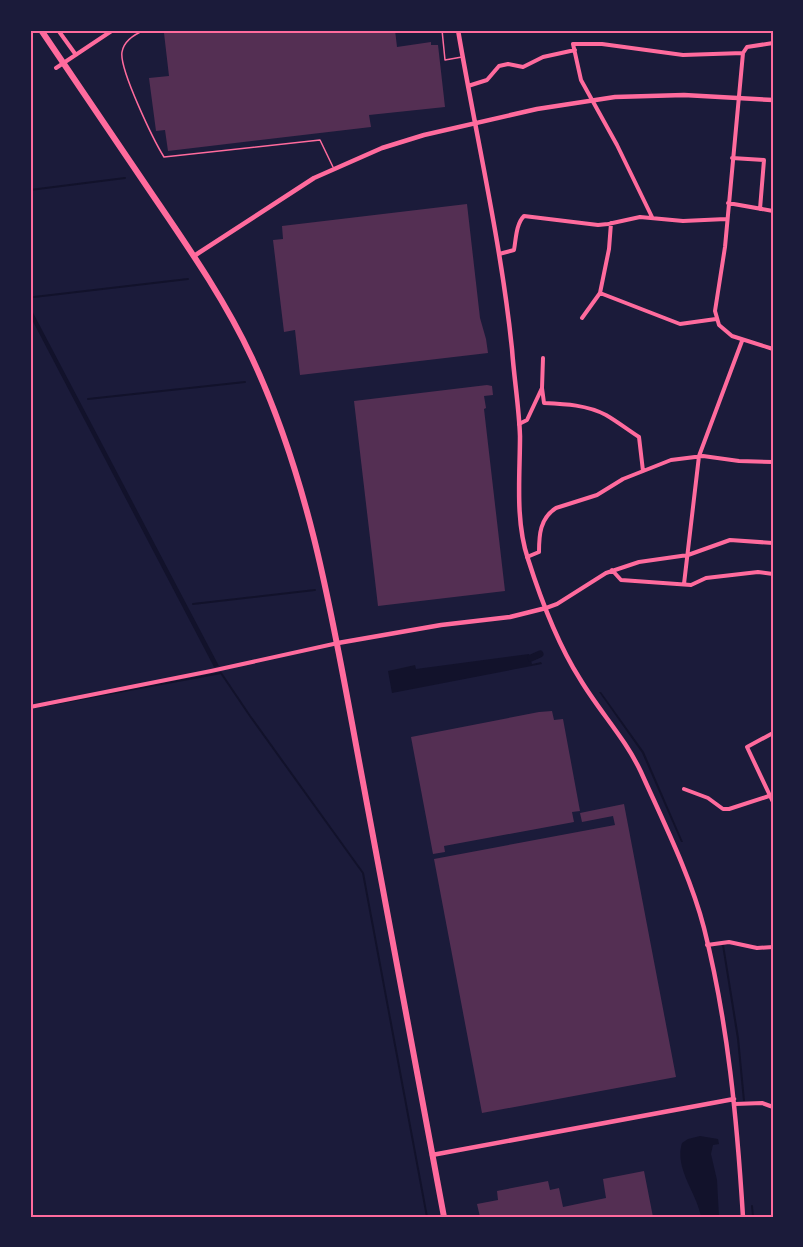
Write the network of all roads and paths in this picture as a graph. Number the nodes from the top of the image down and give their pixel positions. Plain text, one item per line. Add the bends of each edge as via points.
1 (41, 30) edge
2 (58, 30) edge
3 (113, 30) edge
4 (145, 30) edge
5 (442, 30) edge
6 (458, 30) edge
7 (773, 43) edge
8 (575, 50) junction
9 (743, 53) junction
10 (76, 56) junction
11 (463, 57) junction
12 (56, 68) dead end
13 (468, 86) junction
14 (739, 98) junction
15 (591, 100) junction
16 (773, 100) edge
17 (475, 123) junction
18 (732, 158) junction
19 (333, 168) junction
20 (728, 203) junction
21 (760, 208) junction
22 (773, 211) edge
23 (652, 217) junction
24 (726, 219) junction
25 (611, 224) junction
26 (498, 254) junction
27 (194, 256) junction
28 (600, 293) junction
29 (582, 318) dead end
30 (716, 319) junction
31 (742, 340) junction
32 (773, 349) edge
33 (543, 358) dead end
34 (542, 388) junction
35 (519, 424) junction
36 (699, 456) junction
37 (773, 462) edge
38 (643, 471) junction
39 (773, 543) edge
40 (688, 555) junction
41 (527, 557) junction
42 (612, 570) junction
43 (773, 574) edge
44 (684, 584) junction
45 (546, 608) junction
46 (338, 643) junction
47 (30, 707) edge
48 (773, 733) edge
49 (684, 789) dead end
50 (769, 796) junction
51 (773, 801) edge
52 (707, 945) junction
53 (773, 947) edge
54 (734, 1101) junction
55 (773, 1107) edge
56 (432, 1155) junction
57 (444, 1217) edge
58 (743, 1217) edge

1 - 27 main road
2 - 10 street
3 - 10 street
4 - 19 lane via 124,45 121,59 150,134 164,157 320,140
5 - 11 lane via 445,60
6 - 11 street
7 - 9 street via 747,47
8 - 9 street via 573,44 683,55
8 - 13 street via 543,57 523,67 499,66 487,80
8 - 15 street via 581,80
9 - 14 street
10 - 12 street
11 - 13 street
13 - 17 street
14 - 15 street via 672,94
14 - 16 street
14 - 18 street
15 - 17 street
15 - 23 street
17 - 19 street via 401,141
17 - 26 street
18 - 20 street
18 - 21 street via 765,160
19 - 27 street
20 - 21 street
20 - 24 street
21 - 22 street
23 - 24 street via 683,221
23 - 25 street
24 - 30 street
25 - 26 street via 524,216 514,250
25 - 28 street
26 - 35 street
27 - 46 main road via 242,337 283,432 318,547
28 - 29 street
28 - 30 street via 680,324
30 - 31 street via 724,331
31 - 32 street
31 - 36 street
33 - 34 street
34 - 35 street via 527,420
34 - 38 street via 544,403 592,409 639,437
35 - 41 street via 521,531
36 - 37 street
36 - 38 street via 670,460
36 - 40 street
38 - 41 street via 597,495 550,511 541,527 539,552
39 - 40 street via 730,540
40 - 42 street via 639,561
40 - 44 street
41 - 45 street
42 - 44 street via 621,580
42 - 45 street
43 - 44 street via 758,572
45 - 46 street
45 - 52 street via 570,663 641,773 693,894
46 - 47 street
46 - 56 main road
48 - 50 street via 747,747
49 - 50 street via 723,809
50 - 51 street
52 - 53 street
52 - 54 street via 729,1054
54 - 55 street via 762,1102
54 - 56 street
54 - 58 street
56 - 57 main road

